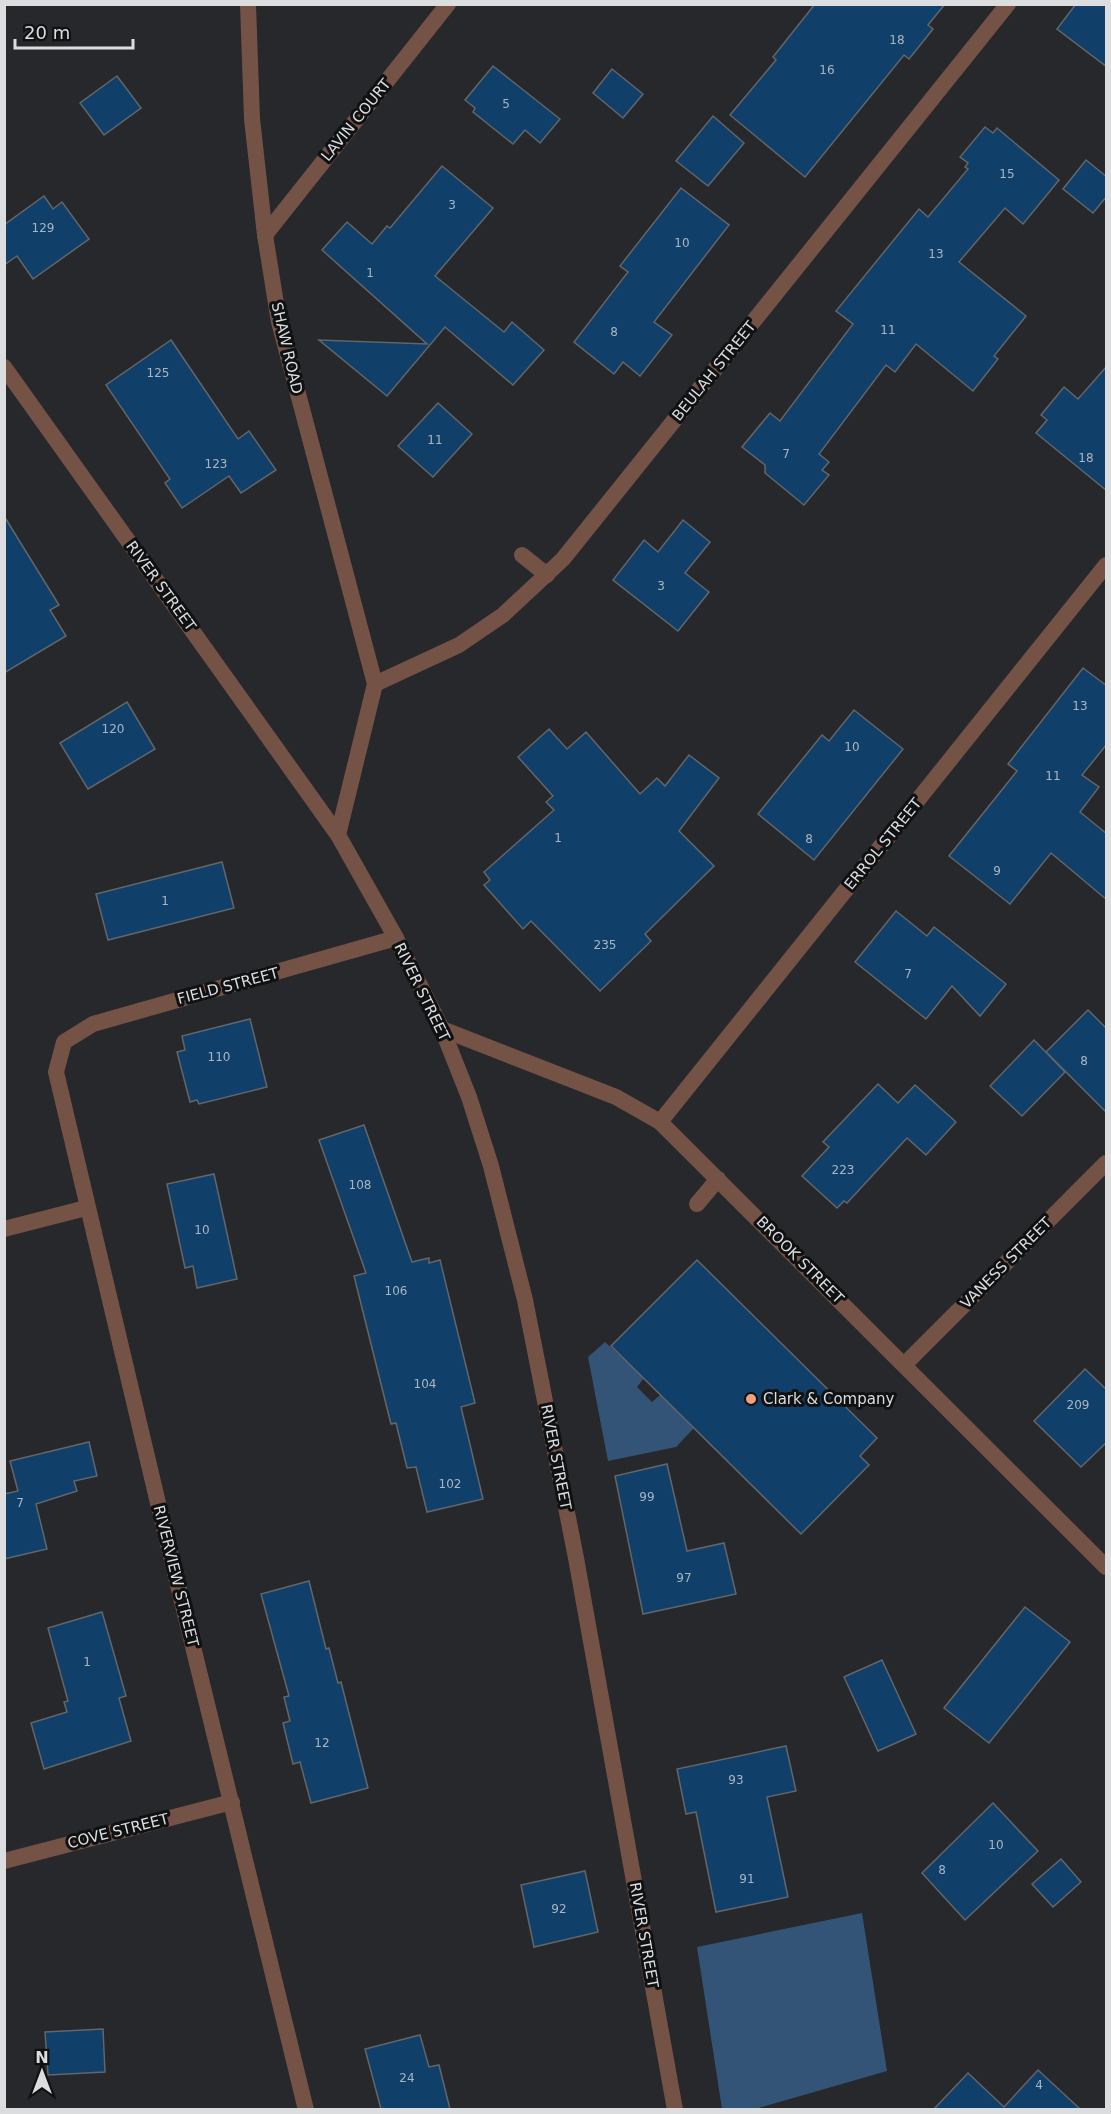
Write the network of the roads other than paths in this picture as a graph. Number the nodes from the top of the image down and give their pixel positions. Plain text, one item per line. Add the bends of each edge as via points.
1 (248, 4) edge
2 (448, 4) edge
3 (1008, 4) edge
4 (265, 235) junction
5 (4, 367) edge
6 (522, 555) dead end
7 (1107, 565) edge
8 (547, 575) junction
9 (375, 684) junction
10 (338, 835) junction
11 (396, 938) junction
12 (442, 1029) junction
13 (64, 1042) joint
14 (660, 1122) junction
15 (1107, 1163) edge
16 (718, 1179) junction
17 (698, 1204) dead end
18 (86, 1208) junction
19 (4, 1228) edge
20 (905, 1364) junction
21 (1107, 1567) edge
22 (232, 1802) junction
23 (4, 1861) edge
24 (306, 2109) edge
25 (675, 2109) edge

1 - 4 street, SHAW ROAD via 252,119
2 - 4 street, LAVIN COURT
3 - 8 street, BEULAH STREET
4 - 9 street, SHAW ROAD via 279,322
5 - 10 street, RIVER STREET
6 - 8 street
7 - 14 street, ERROL STREET
8 - 9 street, BEULAH STREET via 503,615 459,645
9 - 10 street
10 - 11 street, RIVER STREET
11 - 12 street, RIVER STREET
11 - 13 street, FIELD STREET via 93,1024
12 - 14 street, BROOK STREET via 616,1097
12 - 25 street, RIVER STREET via 491,1166 525,1300 576,1558
13 - 18 street, RIVERVIEW STREET via 56,1072
14 - 16 street, BROOK STREET
15 - 20 street, VANESS STREET
16 - 17 street
16 - 20 street, BROOK STREET
18 - 19 street
18 - 22 street, RIVERVIEW STREET
20 - 21 street, BROOK STREET
22 - 23 street, COVE STREET
22 - 24 street, RIVERVIEW STREET

